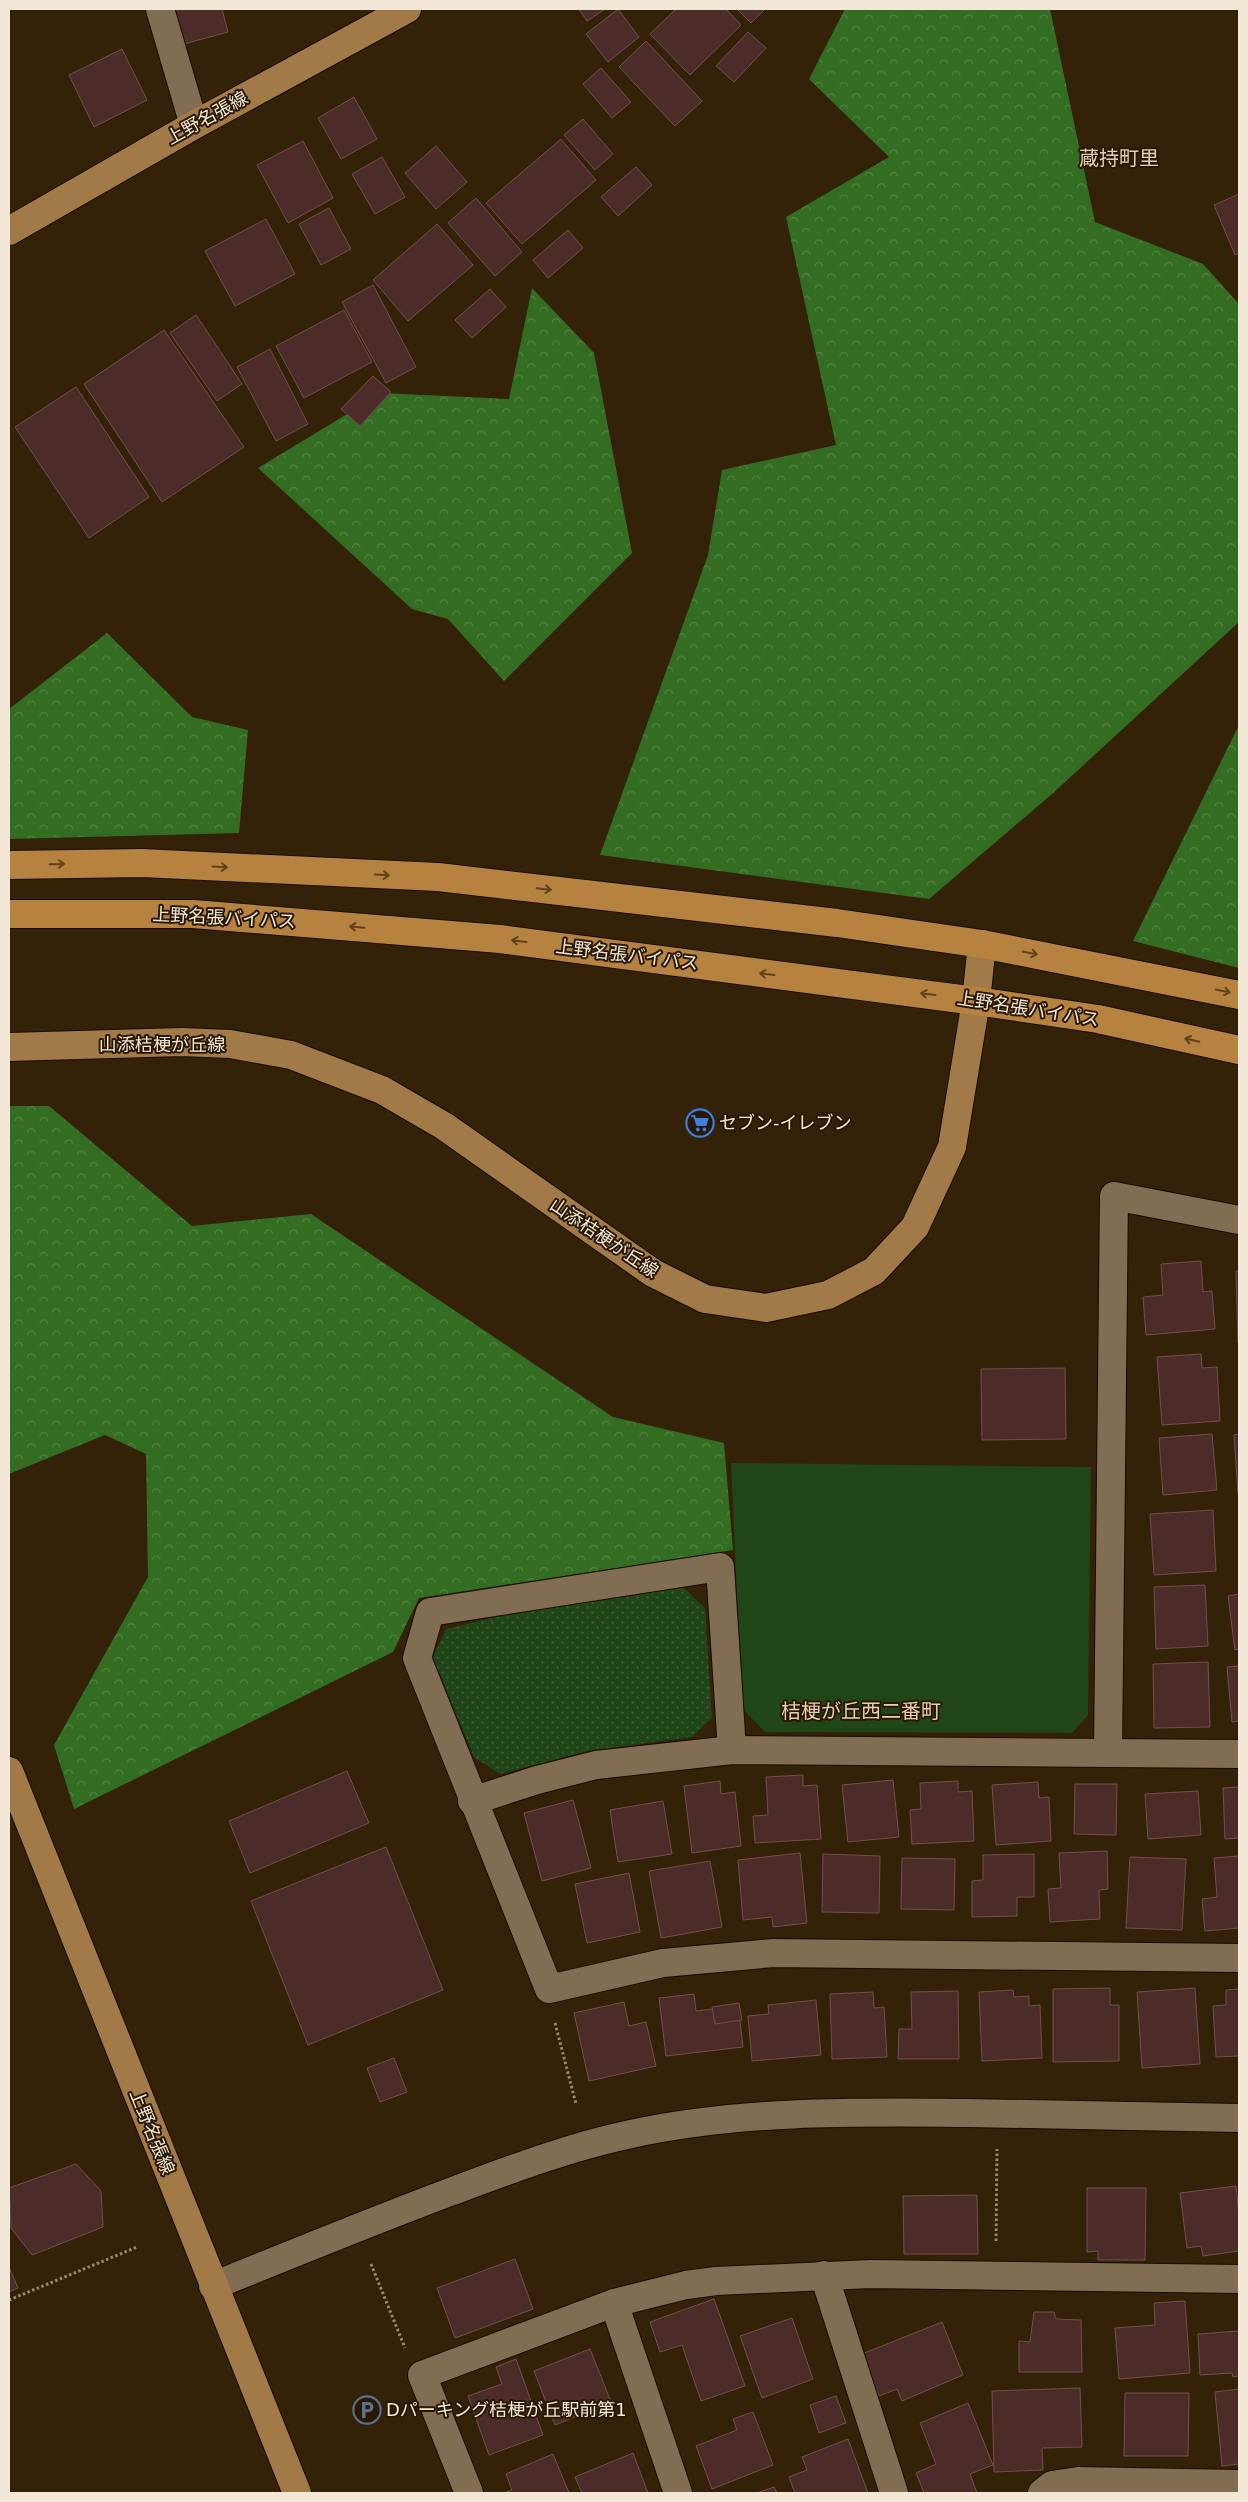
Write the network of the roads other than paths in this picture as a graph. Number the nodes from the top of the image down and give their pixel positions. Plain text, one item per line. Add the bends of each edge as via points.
1 (160, 9) edge
2 (407, 9) edge
3 (194, 125) junction
4 (9, 231) edge
5 (9, 865) edge
6 (9, 914) edge
7 (982, 944) junction
8 (1239, 995) edge
9 (976, 1001) junction
10 (9, 1047) edge
11 (1239, 1050) edge
12 (1239, 1220) edge
13 (732, 1750) junction
14 (1108, 1752) junction
15 (1239, 1754) edge
16 (9, 1771) edge
17 (472, 1801) junction
18 (1239, 1958) edge
19 (1239, 2118) edge
20 (824, 2275) junction
21 (1239, 2279) edge
22 (213, 2286) junction
23 (614, 2303) junction
24 (1239, 2484) edge
25 (298, 2493) edge
26 (469, 2493) edge
27 (678, 2493) edge
28 (894, 2493) edge
29 (1042, 2493) edge

1 - 3 street
2 - 3 main road, 上野名張線
3 - 4 main road, 上野名張線
5 -> 7 highway via 142,863 438,877 837,922
9 -> 6 highway, 上野名張バイパス via 500,939 194,914
7 -> 8 highway
7 - 9 main road, 山添桔梗が丘線
9 - 10 main road, 山添桔梗が丘線 via 952,1146 915,1227 874,1271 828,1295 766,1308 705,1298 653,1273 444,1126 382,1090 291,1055 230,1044 182,1042
11 -> 9 highway, 上野名張バイパス via 1098,1019
12 - 14 street via 1114,1196
13 - 14 street
13 - 17 street via 596,1765
13 - 17 street via 720,1567 430,1612 416,1658
14 - 15 street
16 - 22 main road, 上野名張線
17 - 18 street via 549,1989 663,1963 773,1953
19 - 22 street via 842,2113 753,2116 688,2124 629,2134 502,2172
20 - 21 street
20 - 23 street via 716,2281
20 - 28 street
22 - 25 main road, 上野名張線
23 - 26 street via 422,2375
23 - 27 street
24 - 29 street via 1078,2481 1052,2485

